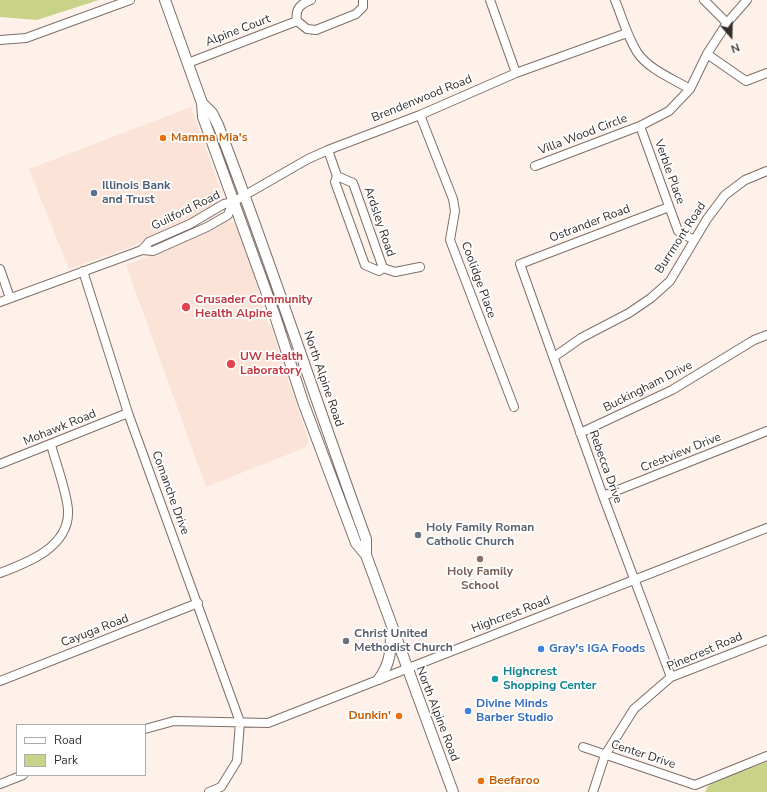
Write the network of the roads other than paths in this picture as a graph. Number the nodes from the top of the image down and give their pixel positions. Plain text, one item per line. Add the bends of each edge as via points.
1 (130, 0) edge
2 (164, 0) edge
3 (311, 0) edge
4 (363, 0) edge
5 (490, 0) edge
6 (616, 0) edge
7 (704, 0) edge
8 (747, 0) edge
9 (297, 21) junction
10 (727, 23) junction
11 (627, 33) junction
12 (0, 40) edge
13 (707, 54) junction
14 (188, 64) junction
15 (516, 73) junction
16 (767, 73) edge
17 (690, 89) junction
18 (202, 103) junction
19 (420, 115) junction
20 (640, 126) junction
21 (328, 150) junction
22 (535, 166) dead end
23 (766, 174) edge
24 (337, 176) junction
25 (244, 196) junction
26 (233, 202) junction
27 (669, 207) junction
28 (694, 240) junction
29 (520, 264) joint
30 (420, 267) dead end
31 (383, 268) junction
32 (0, 269) edge
33 (83, 271) junction
34 (10, 298) junction
35 (0, 302) edge
36 (767, 335) edge
37 (554, 357) junction
38 (514, 407) dead end
39 (128, 413) junction
40 (767, 431) edge
41 (580, 433) junction
42 (51, 444) junction
43 (0, 464) edge
44 (603, 496) junction
45 (767, 528) edge
46 (366, 555) junction
47 (0, 573) edge
48 (634, 580) junction
49 (198, 603) junction
50 (392, 627) junction
51 (767, 640) edge
52 (406, 668) junction
53 (671, 677) junction
54 (379, 679) junction
55 (0, 681) edge
56 (240, 722) junction
57 (146, 730) edge
58 (583, 747) dead end
59 (605, 756) junction
60 (767, 756) edge
61 (20, 776) edge
62 (0, 784) edge
63 (695, 788) edge
64 (209, 792) edge
65 (453, 792) edge
66 (593, 792) edge

1 - 12 street via 26,38
2 - 14 main road, North Alpine Road
3 - 9 street via 298,8
4 - 9 street via 362,8 356,14 316,30 307,29
5 - 15 street
6 - 11 street
7 - 10 street
8 - 10 street
9 - 14 street, Alpine Court
10 - 13 street
11 - 15 street, Brendenwood Road
11 - 17 street via 638,53 652,66
13 - 16 street via 746,81
13 - 17 street
14 - 18 main road, North Alpine Road
15 - 19 street, Brendenwood Road
17 - 20 street via 669,111
18 - 25 main road, North Alpine Road via 212,113
18 - 26 main road, North Alpine Road via 202,117
19 - 21 street, Brendenwood Road
19 - 38 street, Coolidge Place via 453,199 455,211 450,240
20 - 22 street, Villa Wood Circle
20 - 27 street, Verble Place
21 - 24 street, Ardsley Road
21 - 25 street, Brendenwood Road
23 - 28 street, Burrmont Road via 745,180 725,195
24 - 31 street, Ardsley Road via 353,183
24 - 31 street, Ardsley Road via 335,182 364,265 379,271
25 - 26 street, Brendenwood Road
25 - 46 main road, North Alpine Road via 366,539
26 - 33 street, Guilford Road via 224,204 190,224 149,242 142,250
26 - 46 main road, North Alpine Road via 303,402 356,543
27 - 28 street, Verble Place via 678,231
27 - 29 street, Ostrander Road
28 - 37 street, Burrmont Road via 670,281 651,298 629,313 580,338
29 - 37 street, Rebecca Drive
30 - 31 street via 395,272
32 - 34 street
33 - 34 street, Guilford Road
33 - 39 street, Comanche Drive
34 - 35 street, Guilford Road
36 - 41 street, Buckingham Drive via 754,340 672,390
37 - 41 street, Rebecca Drive
39 - 42 street, Mohawk Road
39 - 49 street, Comanche Drive
40 - 44 street, Crestview Drive
41 - 44 street, Rebecca Drive
42 - 43 street, Mohawk Road
42 - 47 street via 68,510 65,525 56,541 43,553 30,562
44 - 48 street, Rebecca Drive
45 - 48 street, Highcrest Road
46 - 50 main road, North Alpine Road
48 - 52 street, Highcrest Road
48 - 53 street, Rebecca Drive
49 - 55 street, Cayuga Road
49 - 56 street, Comanche Drive
50 - 52 main road, North Alpine Road
50 - 54 main road via 387,669
51 - 53 street, Pinecrest Road
52 - 54 street, Highcrest Road
52 - 65 main road, North Alpine Road
53 - 59 street, Pinecrest Road via 634,709
54 - 56 street, Highcrest Road via 268,723
56 - 57 street, Highcrest Road via 174,721
56 - 64 street via 237,761 221,787
58 - 59 street, Center Drive
59 - 63 street, Center Drive
59 - 66 street, Pinecrest Road
60 - 63 street
61 - 62 street

